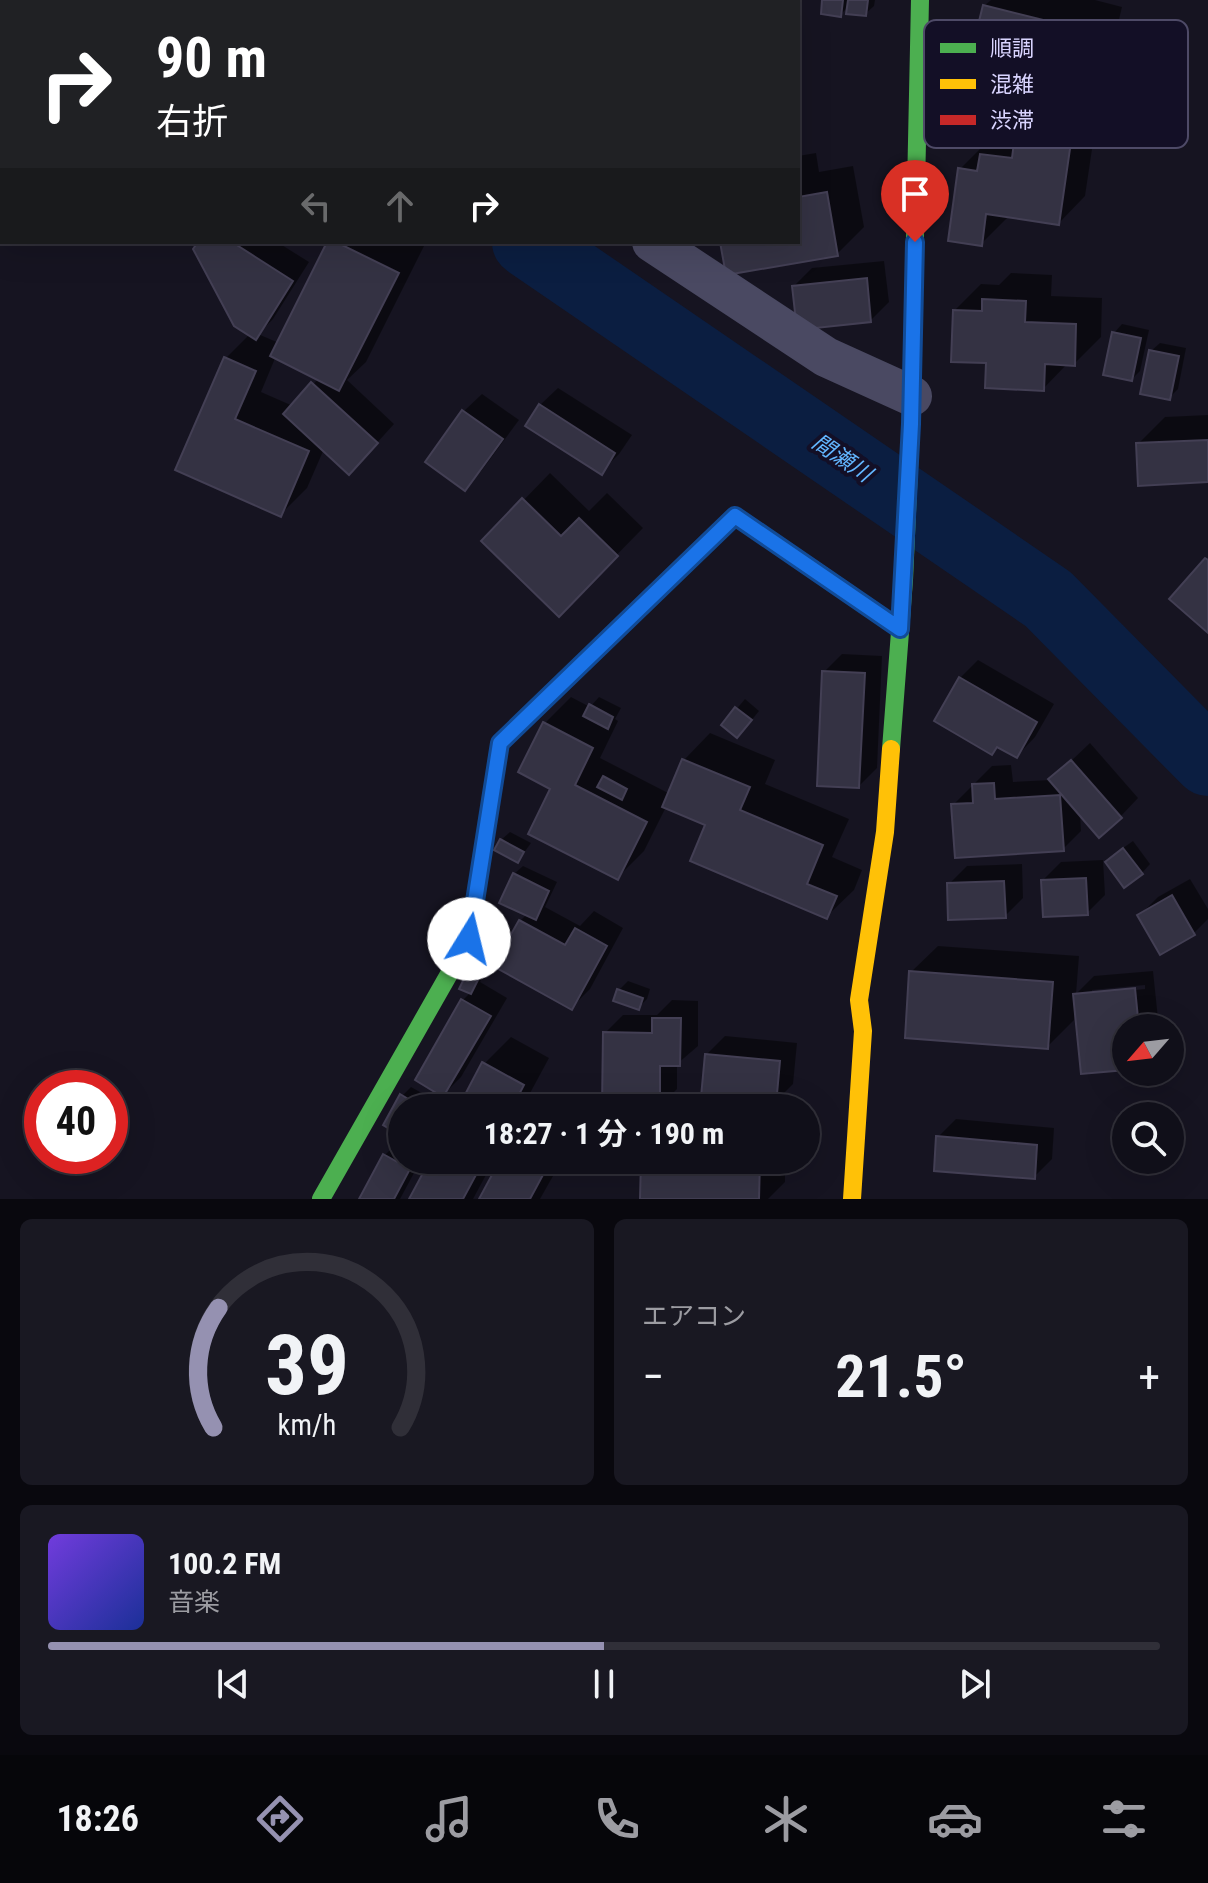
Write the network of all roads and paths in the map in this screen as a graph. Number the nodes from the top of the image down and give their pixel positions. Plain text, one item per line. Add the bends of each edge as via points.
1 (920, 0) edge
2 (655, 244) edge
3 (911, 410) junction
4 (900, 629) junction
5 (321, 1199) edge
6 (852, 1199) edge

1 - 3 street
2 - 3 street
3 - 4 street
4 - 5 street via 735,516 500,743 469,939
4 - 6 street via 885,832 859,1000 863,1031

